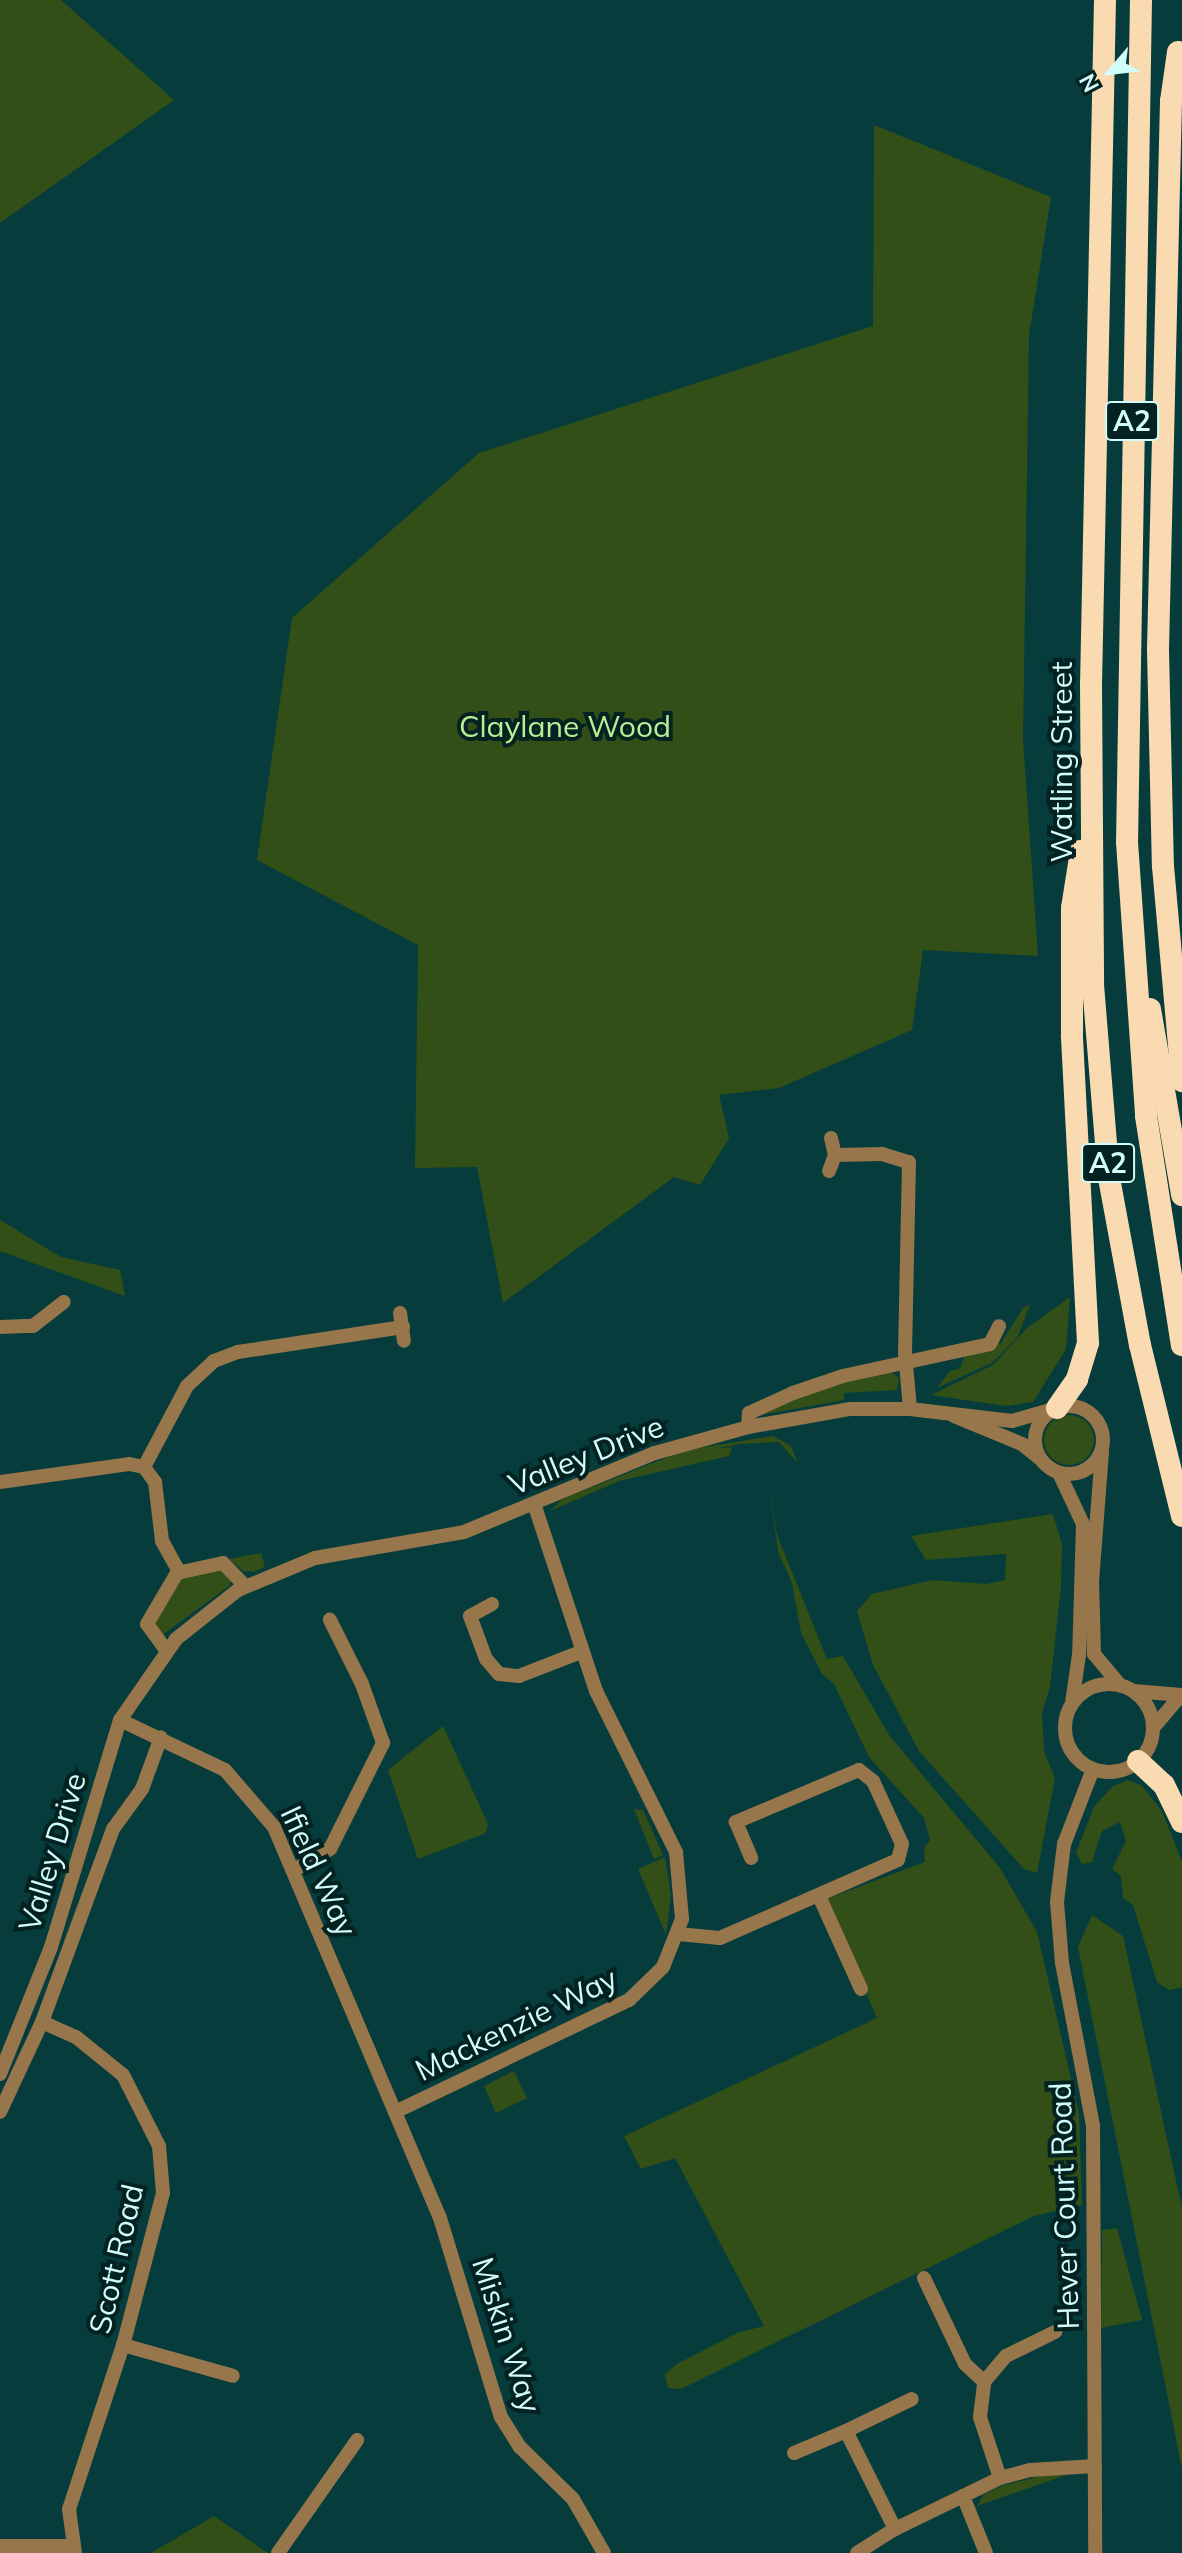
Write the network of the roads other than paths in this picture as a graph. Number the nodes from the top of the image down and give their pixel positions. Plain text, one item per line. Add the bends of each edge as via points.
1 (1105, 0) edge
2 (1141, 0) edge
3 (1178, 52) dead end
4 (1091, 803) junction
5 (1127, 842) junction
6 (1182, 1081) edge
7 (831, 1138) dead end
8 (835, 1155) junction
9 (829, 1171) dead end
10 (1182, 1195) edge
11 (64, 1302) dead end
12 (999, 1326) dead end
13 (0, 1327) edge
14 (402, 1327) dead end
15 (1182, 1345) edge
16 (905, 1364) junction
17 (1057, 1408) junction
18 (910, 1409) junction
19 (954, 1415) junction
20 (748, 1427) junction
21 (1102, 1452) junction
22 (1040, 1459) junction
23 (144, 1467) junction
24 (1059, 1473) junction
25 (0, 1482) edge
26 (534, 1504) junction
27 (1182, 1516) edge
28 (179, 1572) junction
29 (245, 1586) junction
30 (492, 1604) dead end
31 (330, 1620) dead end
32 (166, 1650) junction
33 (581, 1652) junction
34 (1127, 1688) junction
35 (1182, 1695) edge
36 (1072, 1703) junction
37 (120, 1720) junction
38 (1153, 1728) junction
39 (161, 1737) junction
40 (1138, 1761) junction
41 (1093, 1769) junction
42 (1182, 1822) edge
43 (751, 1858) dead end
44 (294, 1870) junction
45 (819, 1896) junction
46 (678, 1934) junction
47 (861, 1989) dead end
48 (42, 2022) junction
49 (0, 2074) edge
50 (0, 2112) edge
51 (395, 2112) junction
52 (924, 2278) dead end
53 (1055, 2332) dead end
54 (123, 2345) junction
55 (233, 2376) dead end
56 (984, 2382) junction
57 (912, 2399) dead end
58 (846, 2431) junction
59 (357, 2440) dead end
60 (794, 2453) dead end
61 (1095, 2466) junction
62 (1000, 2478) junction
63 (963, 2496) junction
64 (895, 2529) junction
65 (0, 2546) edge
66 (74, 2549) edge
67 (278, 2553) edge
68 (604, 2553) edge
69 (857, 2553) edge
70 (986, 2553) edge
71 (1095, 2553) edge

1 - 4 highway, Watling Street / A2
2 - 5 highway, A2
3 - 6 highway via 1171,101 1158,650 1164,881
4 - 17 highway via 1072,908 1071,976 1088,1343 1077,1379
4 - 27 highway, Watling Street / A2 via 1093,985 1109,1178 1140,1345
5 - 10 highway via 1161,1090
5 - 15 highway, A2 via 1146,1116
7 - 8 street
8 - 9 street
8 - 16 street via 882,1154 909,1162
11 - 13 street via 33,1326
12 - 16 street via 990,1344 954,1360
14 - 23 street via 238,1352 214,1361 187,1386
16 - 18 street
16 - 20 street via 793,1393 749,1413
17 - 19 street, Valley Drive via 1018,1421
17 - 21 street via 1075,1406 1092,1414 1102,1430
17 - 22 street via 1036,1429
18 - 19 street, Valley Drive
18 - 20 street, Valley Drive via 850,1409
19 - 22 street, Valley Drive via 1022,1444
20 - 26 street, Valley Drive via 655,1453
21 - 24 street via 1084,1471
21 - 34 street via 1092,1581 1094,1654
22 - 24 street
23 - 25 street via 129,1464
23 - 28 street via 155,1482 162,1541
24 - 36 street via 1083,1524
26 - 29 street, Valley Drive via 456,1535 311,1559
26 - 33 street, Mackenzie Way
28 - 29 street via 223,1563
28 - 32 street via 147,1622 149,1634
29 - 32 street, Valley Drive
30 - 33 street via 470,1619 487,1660 502,1676 521,1675
31 - 44 street via 362,1684 383,1743 330,1849
32 - 37 street, Valley Drive
33 - 46 street, Mackenzie Way via 676,1852 684,1901
34 - 35 street
34 - 36 street via 1093,1686
34 - 38 street via 1151,1714
35 - 38 street
36 - 41 street via 1067,1741
37 - 39 street, Ifield Way
37 - 49 street, Valley Drive via 51,1947
38 - 40 street
39 - 44 street, Ifield Way via 216,1765 246,1789 274,1827
39 - 48 street via 142,1789 113,1829
40 - 41 street via 1117,1771
40 - 42 highway via 1164,1785
41 - 61 street, Hever Court Road via 1064,1844 1057,1902 1062,1963 1093,2126
43 - 45 street via 736,1822 859,1770 873,1781 902,1844 898,1860
44 - 51 street, Ifield Way
45 - 46 street via 720,1938
45 - 47 street
46 - 51 street, Mackenzie Way via 663,1967 627,2002
48 - 50 street
48 - 54 street, Scott Road via 76,2037 123,2075 159,2146 163,2193
51 - 68 street, Miskin Way via 458,2264 501,2417 520,2447 573,2499
52 - 56 street via 965,2364
53 - 56 street via 1006,2356
54 - 55 street
54 - 66 street, Scott Road via 69,2509
56 - 62 street via 980,2417
57 - 58 street
58 - 60 street
58 - 64 street
59 - 67 street
61 - 62 street via 1045,2468
61 - 71 street, Hever Court Road
62 - 63 street
63 - 64 street
63 - 70 street via 983,2534
64 - 69 street
65 - 66 street

